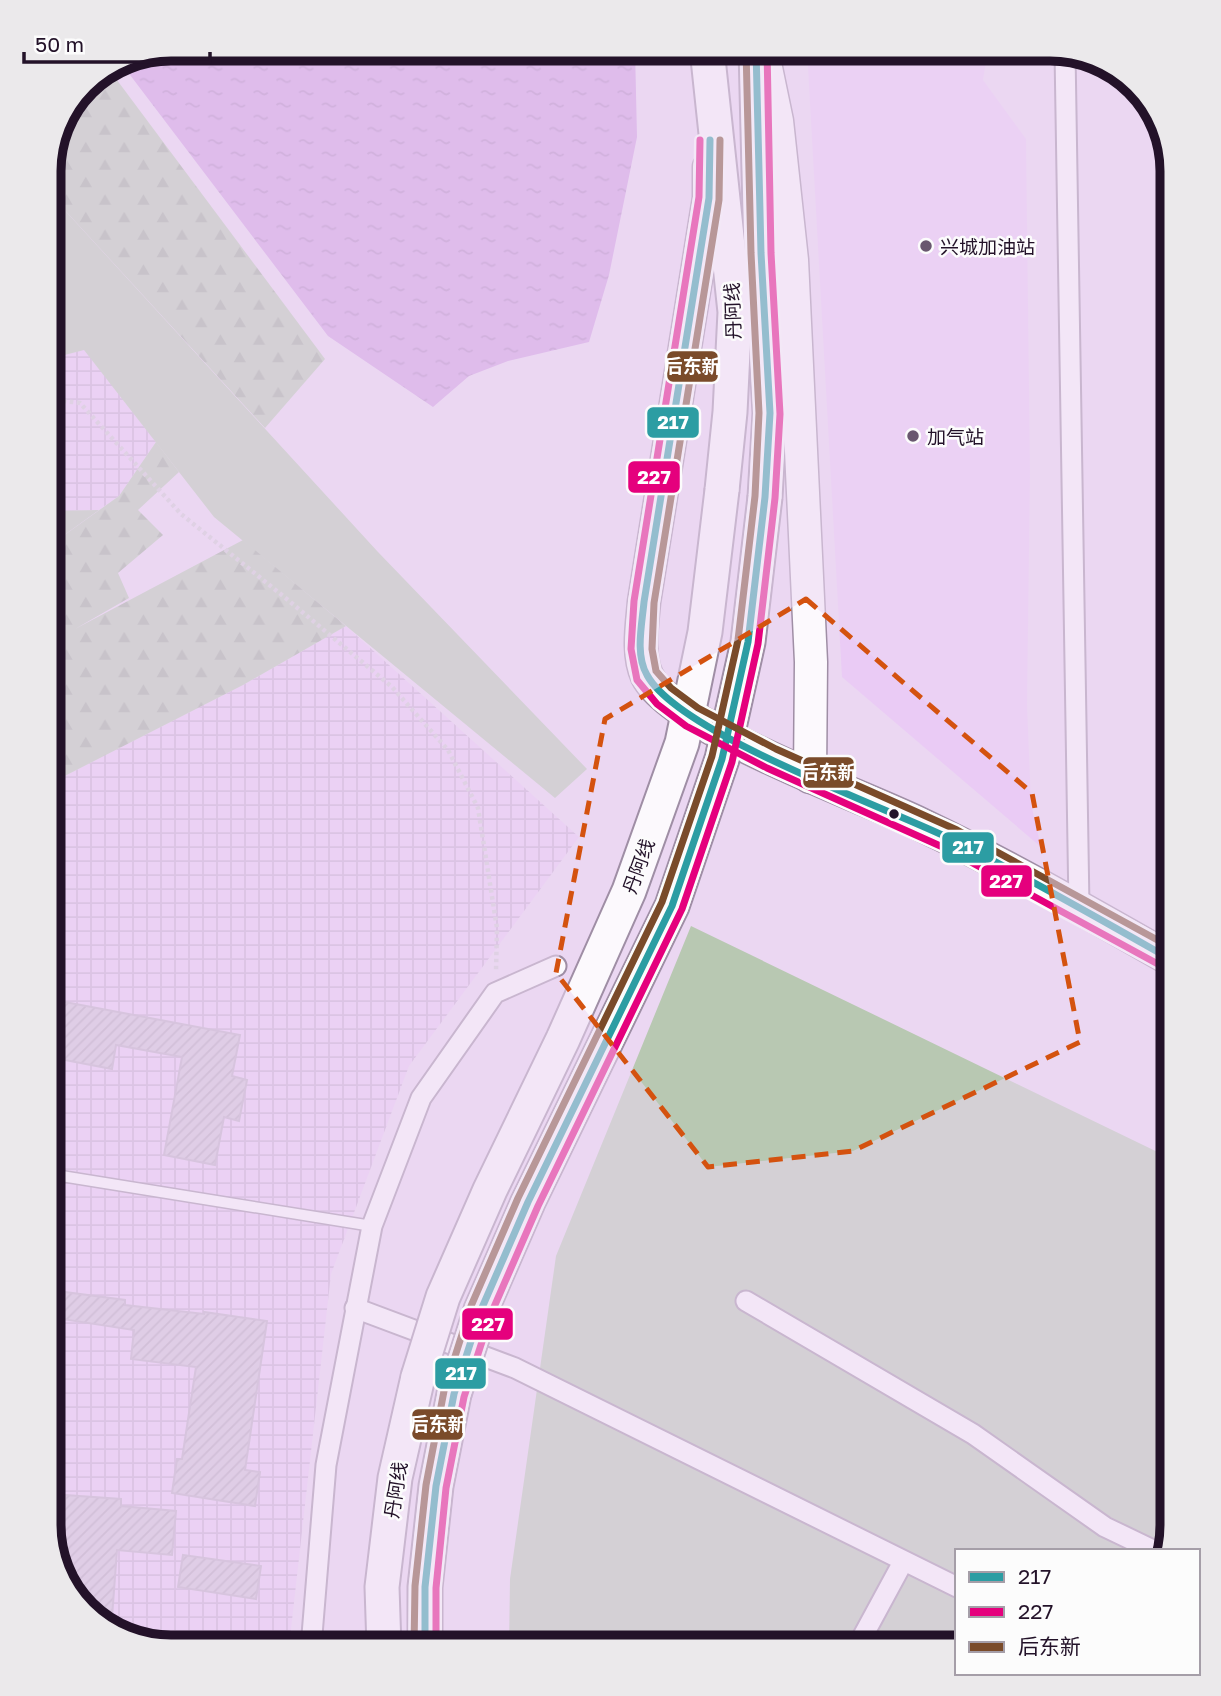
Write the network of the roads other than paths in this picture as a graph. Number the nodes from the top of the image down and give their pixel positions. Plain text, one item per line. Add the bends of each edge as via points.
1 (708, 61) edge
2 (756, 61) edge
3 (764, 61) edge
4 (1065, 62) edge
5 (711, 85) junction
6 (810, 776) junction
7 (1079, 907) junction
8 (1160, 953) edge
9 (556, 966) dead end
10 (61, 1176) edge
11 (372, 1226) junction
12 (746, 1301) dead end
13 (355, 1308) junction
14 (1150, 1549) edge
15 (903, 1562) junction
16 (955, 1586) edge
17 (312, 1635) edge
18 (384, 1635) edge
19 (425, 1635) edge
20 (864, 1635) edge

1 - 5 highway, 丹阿线
2 - 19 highway, 丹阿线, bridge via 770,413 748,642 722,758 672,906 528,1202 481,1310 454,1394 436,1486 425,1587
3 - 6 main road via 777,121 792,260 811,662
4 - 7 street
5 - 6 main road via 709,198 644,602 641,649 648,677 670,701 712,729
5 - 18 highway, 丹阿线, bridge via 735,312 730,412 705,632 682,743 629,891 443,1297 418,1377 395,1478 382,1587
6 - 7 main road via 921,824
7 - 8 main road
9 - 11 street via 495,993 421,1098
10 - 11 lane
11 - 13 street
12 - 14 street via 973,1434 1105,1527
13 - 15 street via 515,1368
13 - 17 street via 326,1465
15 - 16 street
15 - 20 street

